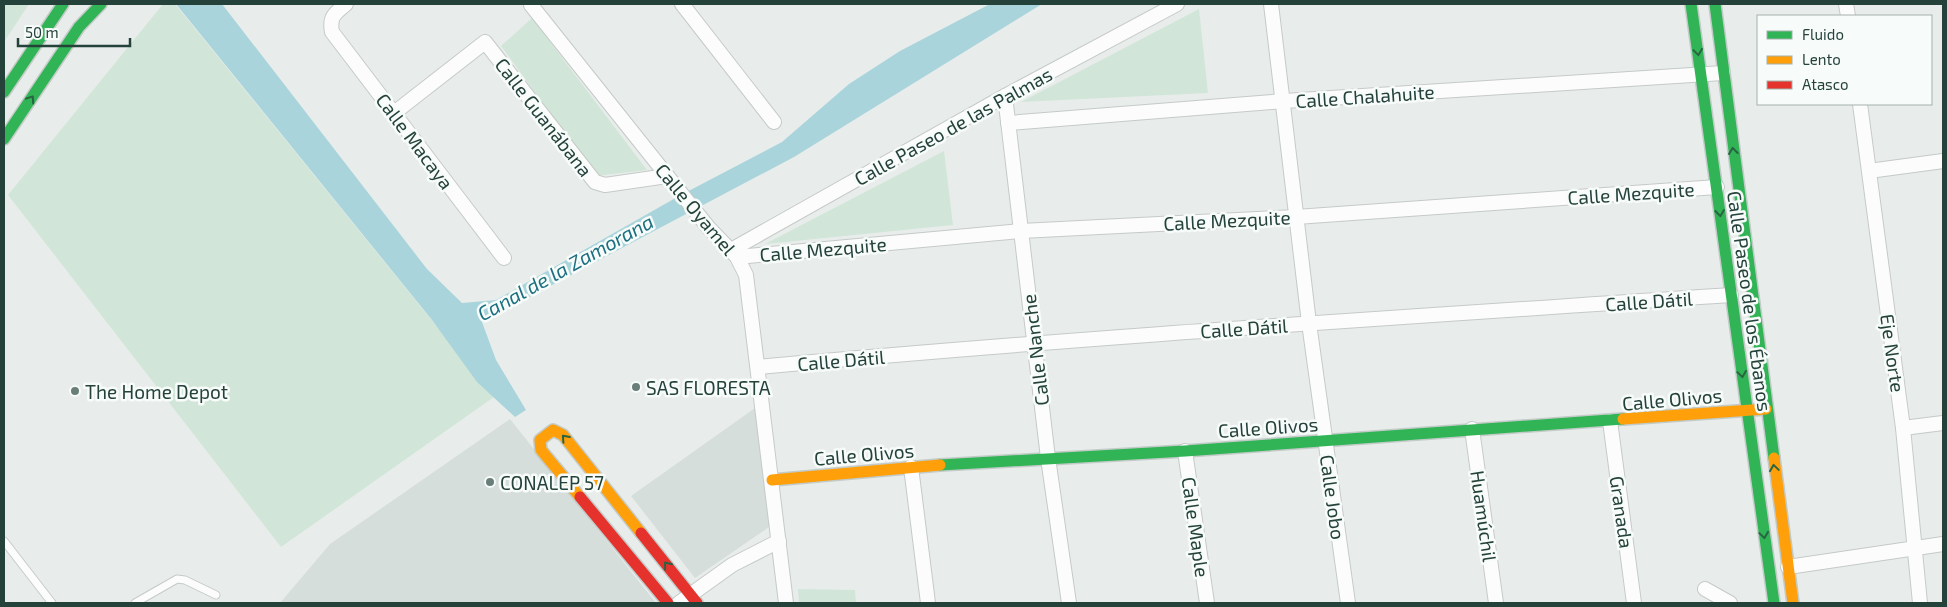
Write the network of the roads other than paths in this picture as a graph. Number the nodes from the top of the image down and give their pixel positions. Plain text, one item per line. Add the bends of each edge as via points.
1 (63, 4) edge
2 (101, 4) edge
3 (346, 4) edge
4 (682, 4) edge
5 (1176, 4) edge
6 (1271, 4) edge
7 (1691, 4) edge
8 (1714, 4) edge
9 (532, 5) edge
10 (1723, 73) junction
11 (1701, 75) junction
12 (4, 92) edge
13 (1005, 96) junction
14 (1284, 101) junction
15 (1860, 105) edge
16 (394, 113) junction
17 (774, 122) dead end
18 (1008, 123) junction
19 (4, 139) edge
20 (1943, 160) edge
21 (1869, 171) junction
22 (667, 176) junction
23 (1717, 187) junction
24 (1296, 217) junction
25 (1021, 231) junction
26 (734, 253) junction
27 (504, 258) dead end
28 (1731, 295) junction
29 (1309, 323) junction
30 (1035, 344) junction
31 (758, 367) junction
32 (1766, 409) junction
33 (1747, 410) junction
34 (1610, 421) junction
35 (1943, 423) edge
36 (1903, 428) junction
37 (1472, 429) junction
38 (1326, 441) junction
39 (1185, 451) junction
40 (1048, 458) junction
41 (911, 467) junction
42 (772, 480) junction
43 (4, 541) edge
44 (779, 541) junction
45 (1943, 544) edge
46 (1913, 548) junction
47 (1788, 567) junction
48 (1705, 589) dead end
49 (216, 595) dead end
50 (689, 601) edge
51 (52, 603) edge
52 (135, 603) edge
53 (668, 603) edge
54 (786, 603) edge
55 (928, 603) edge
56 (1069, 603) edge
57 (1207, 603) edge
58 (1348, 603) edge
59 (1496, 603) edge
60 (1634, 603) edge
61 (1730, 603) edge
62 (1774, 603) edge
63 (1793, 603) edge
64 (1920, 603) edge

1 - 12 main road
19 -> 2 main road via 80,27
3 - 16 street, Calle Macaya via 333,14 330,22 332,32
4 - 17 street
5 - 13 street, Calle Paseo de las Palmas
6 - 14 street, Calle Jobo
7 -> 11 main road, Calle Paseo de los Ébanos
8 - 10 main road, Calle Paseo de los Ébanos
9 - 22 street, Calle Oyamel
10 - 11 street, Calle Chalahuite
32 -> 10 main road, Calle Paseo de los Ébanos
11 - 14 street, Calle Chalahuite
11 - 23 main road, Calle Paseo de los Ébanos
13 - 18 street, Calle Nanche
13 - 26 street, Calle Paseo de las Palmas
14 - 18 street, Calle Chalahuite
14 - 24 street, Calle Jobo
15 - 21 street, Eje Norte
16 - 22 street, Calle Guanábana via 485,42 595,182 605,185
16 - 27 street, Calle Macaya
18 - 25 street, Calle Nanche
20 - 21 street
21 - 36 street, Eje Norte
22 - 26 street, Calle Oyamel via 714,235
23 - 24 street, Calle Mezquite
23 -> 28 main road, Calle Paseo de los Ébanos
24 - 25 street, Calle Mezquite
24 - 29 street, Calle Jobo
25 - 26 street, Calle Mezquite
25 - 30 street, Calle Nanche
26 - 31 street, Calle Oyamel via 746,275
28 - 29 street, Calle Dátil
28 -> 33 main road, Calle Paseo de los Ébanos
29 - 30 street, Calle Dátil
29 - 38 street, Calle Jobo
30 - 31 street, Calle Dátil
30 - 40 street, Calle Nanche
31 - 42 street, Calle Oyamel
32 - 33 main road, Calle Olivos
47 -> 32 main road, Calle Paseo de los Ébanos
33 - 34 main road, Calle Olivos
33 -> 62 main road, Calle Paseo de los Ébanos
34 - 37 main road, Calle Olivos
34 - 60 street, Granada
35 - 36 street
36 - 46 street, Eje Norte
37 - 38 main road, Calle Olivos
37 - 59 street, Huamúchil
38 - 39 main road, Calle Olivos
38 - 58 street, Calle Jobo
39 - 40 main road, Calle Olivos
39 - 57 street, Calle Maple
40 - 41 main road, Calle Olivos
40 - 56 street, Calle Nanche
41 - 42 main road, Calle Olivos
41 - 55 street
42 - 44 street, Calle Oyamel
43 - 51 lane
44 - 50 street via 732,565
44 - 54 street, Calle Oyamel
45 - 46 street
46 - 47 street
46 - 64 street, Eje Norte
47 - 63 main road, Calle Paseo de los Ébanos
48 - 61 street
49 - 52 lane via 177,579
50 -> 53 main road via 563,435 553,430 540,440 542,450

